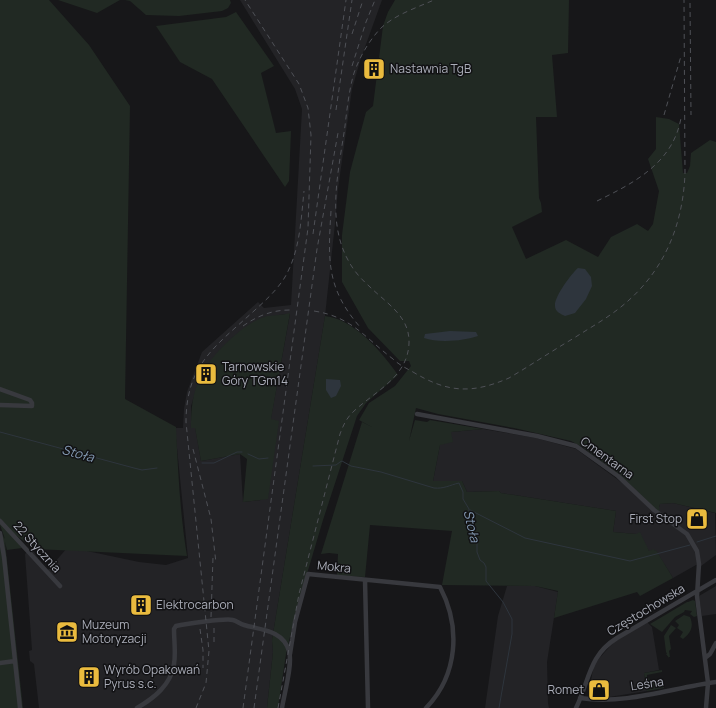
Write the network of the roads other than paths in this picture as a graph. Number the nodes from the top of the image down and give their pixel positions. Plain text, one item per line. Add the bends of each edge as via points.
1 (0, 390) edge
2 (0, 405) edge
3 (417, 414) dead end
4 (0, 521) edge
5 (0, 533) edge
6 (365, 580) junction
7 (716, 580) edge
8 (60, 586) dead end
9 (697, 591) junction
10 (716, 643) edge
11 (290, 654) junction
12 (705, 658) junction
13 (15, 661) junction
14 (0, 663) edge
15 (716, 682) edge
16 (708, 683) junction
17 (580, 698) junction
18 (20, 708) edge
19 (137, 708) edge
20 (282, 708) edge
21 (368, 708) edge
22 (426, 708) edge
23 (576, 708) edge
24 (706, 708) edge

1 - 2 street via 30,400 32,406
3 - 9 street, Cmentarna via 537,436 567,443 582,450 618,476 654,510 687,534 699,557
4 - 8 street, 22 Stycznia
5 - 13 street
6 - 11 street, Mokra via 308,574 295,622
6 - 21 street
6 - 22 street, Mokra via 440,587 452,616 453,653 443,685
7 - 9 street, Częstochowska
9 - 12 street, Cmentarna
9 - 17 street, Częstochowska via 606,646 595,659
10 - 12 street
11 - 19 street via 288,647 276,634 233,620 177,626 174,629 175,663 172,674 152,699
11 - 20 street
12 - 16 street, Cmentarna
13 - 14 street
13 - 18 street
15 - 16 street, Leśna
16 - 17 street, Leśna via 609,700
16 - 24 street, Cmentarna
17 - 23 street, Częstochowska

